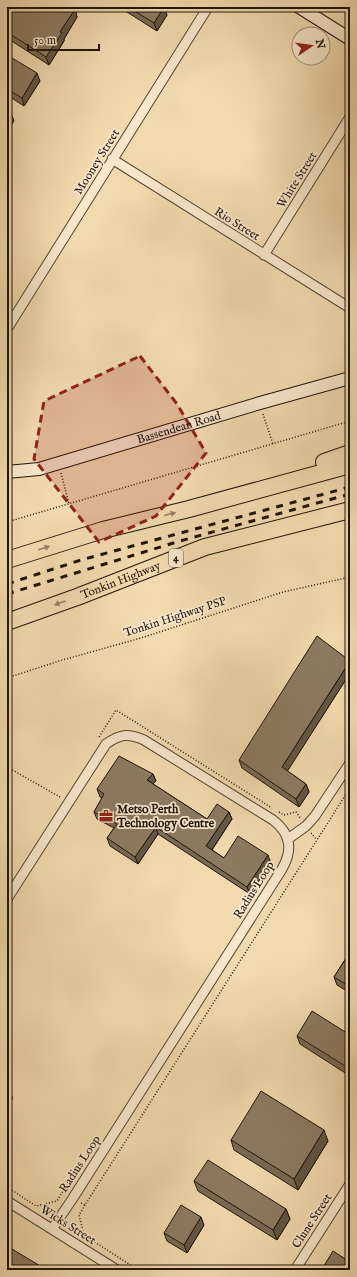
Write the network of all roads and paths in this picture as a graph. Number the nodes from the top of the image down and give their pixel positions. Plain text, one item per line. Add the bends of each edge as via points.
1 (208, 7) edge
2 (299, 7) edge
3 (350, 39) edge
4 (350, 117) edge
5 (112, 159) junction
6 (264, 255) junction
7 (350, 308) edge
8 (7, 330) edge
9 (350, 378) edge
10 (260, 403) junction
11 (350, 421) edge
12 (273, 444) junction
13 (350, 453) edge
14 (59, 463) junction
15 (350, 465) edge
16 (7, 472) edge
17 (69, 504) junction
18 (189, 509) junction
19 (350, 510) edge
20 (350, 518) edge
21 (7, 522) edge
22 (7, 560) edge
23 (350, 577) edge
24 (77, 597) junction
25 (7, 622) edge
26 (7, 678) edge
27 (99, 737) dead end
28 (350, 762) edge
29 (7, 766) edge
30 (60, 797) dead end
31 (296, 812) dead end
32 (288, 839) junction
33 (7, 899) edge
34 (10, 1098) dead end
35 (7, 1103) edge
36 (350, 1184) edge
37 (7, 1201) edge
38 (85, 1206) dead end
39 (52, 1229) junction
40 (116, 1270) edge
41 (138, 1270) edge
42 (295, 1270) edge

1 - 5 street, Mooney Street
2 - 3 street
4 - 6 street, White Street
5 - 6 street, Rio Street
5 - 8 street, Mooney Street
6 - 7 street, Rio Street
9 - 10 street, Bassendean Road
10 - 12 path
10 - 14 street, Bassendean Road
11 - 12 path
12 - 17 path
13 - 18 highway
14 - 16 street, Bassendean Road via 39,470
14 - 17 path
15 - 18 highway
17 - 21 path
22 -> 18 highway via 103,530
19 - 24 highway, Tonkin Highway / 4 via 205,547
20 - 24 highway via 217,553
23 - 26 path, Tonkin Highway PSP via 283,592
24 -> 25 highway, Tonkin Highway / 4
27 - 31 path via 116,710 284,815
28 - 32 street via 315,816
29 - 30 path
32 - 33 street via 280,826 260,812 144,740 123,735 106,744
32 - 39 street, Radius Loop via 287,857 282,869
34 - 35 lane
36 - 42 street, Clune Street
37 - 39 street, Wicks Street
38 - 41 path via 79,1215 84,1235
39 - 40 street, Wicks Street

